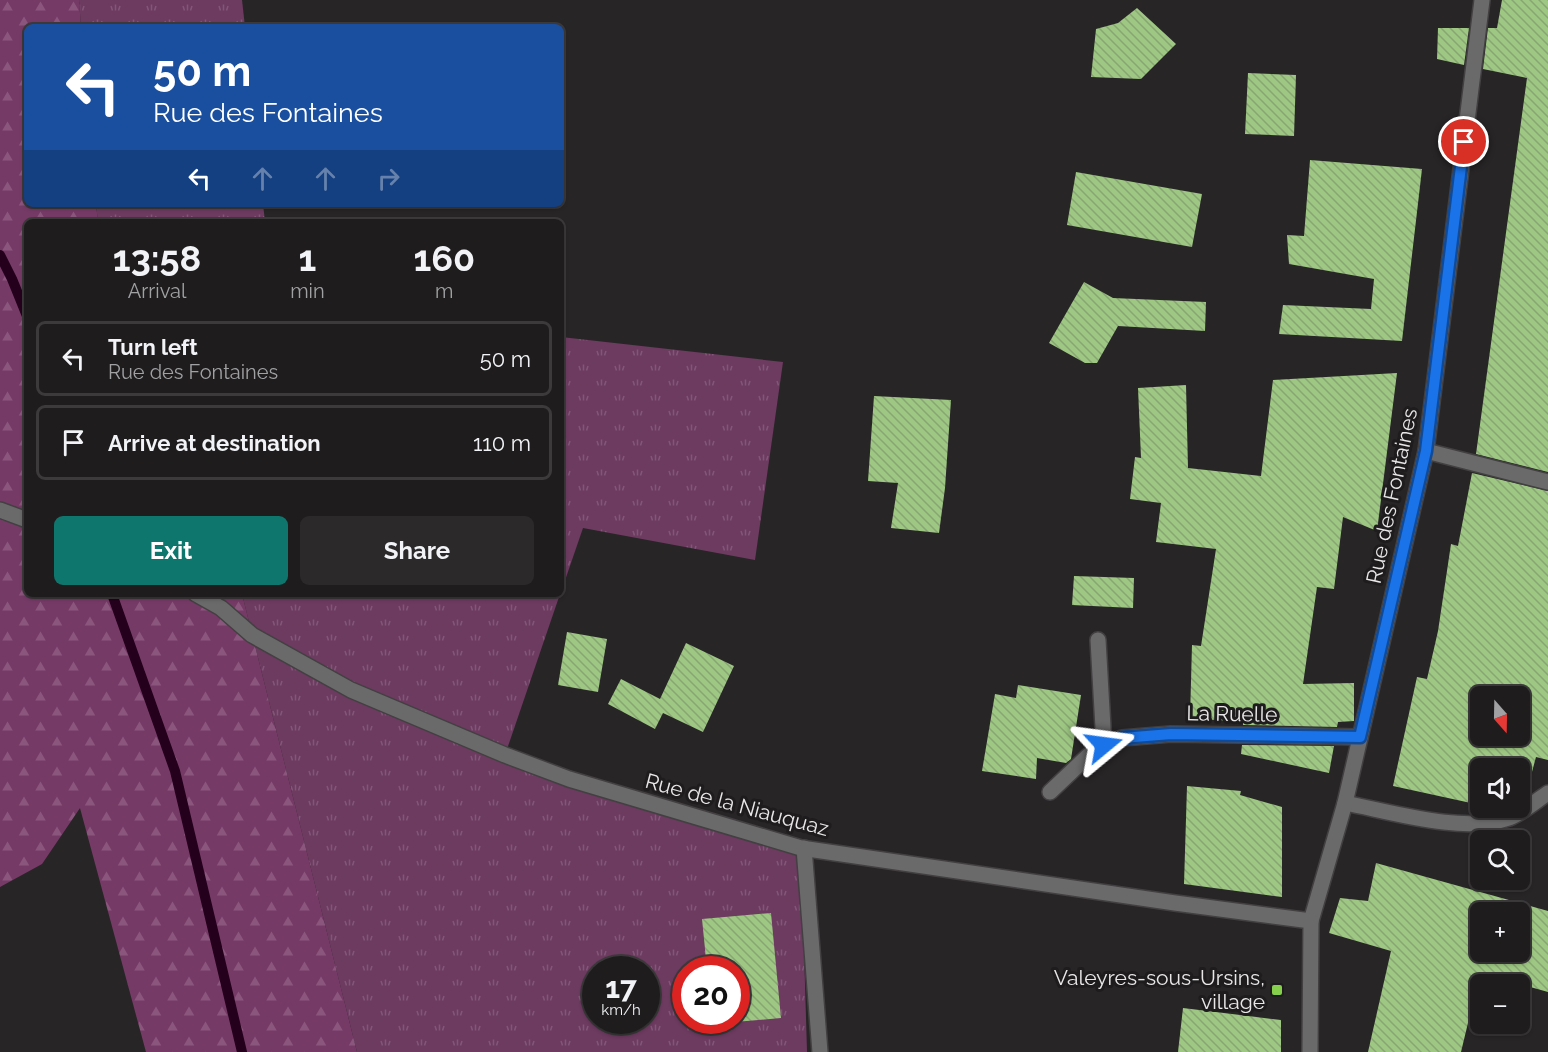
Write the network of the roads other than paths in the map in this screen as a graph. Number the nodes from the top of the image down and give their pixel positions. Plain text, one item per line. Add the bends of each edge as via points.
1 (1482, 0) edge
2 (1426, 451) junction
3 (1548, 482) edge
4 (0, 510) edge
5 (24, 519) edge
6 (201, 597) edge
7 (1098, 640) dead end
8 (1360, 737) junction
9 (1104, 745) junction
10 (1050, 792) dead end
11 (1548, 793) edge
12 (1345, 803) junction
13 (804, 848) junction
14 (1311, 921) junction
15 (820, 1052) edge
16 (1310, 1052) edge

1 - 2 street, Rue des Fontaines
2 - 3 street
2 - 8 street, Rue des Fontaines
4 - 5 street
6 - 13 street, Rue de la Niauquaz via 252,635 351,690 505,755 569,779
7 - 9 street
8 - 9 street, La Ruelle via 1171,734 1122,738
8 - 12 street, Rue des Fontaines
9 - 10 street, La Ruelle
11 - 12 street via 1510,818 1478,823 1452,823
12 - 14 street, Rue des Fontaines
13 - 14 street, Rue de la Niauquaz
13 - 15 street
14 - 16 street, Rue des Fontaines

